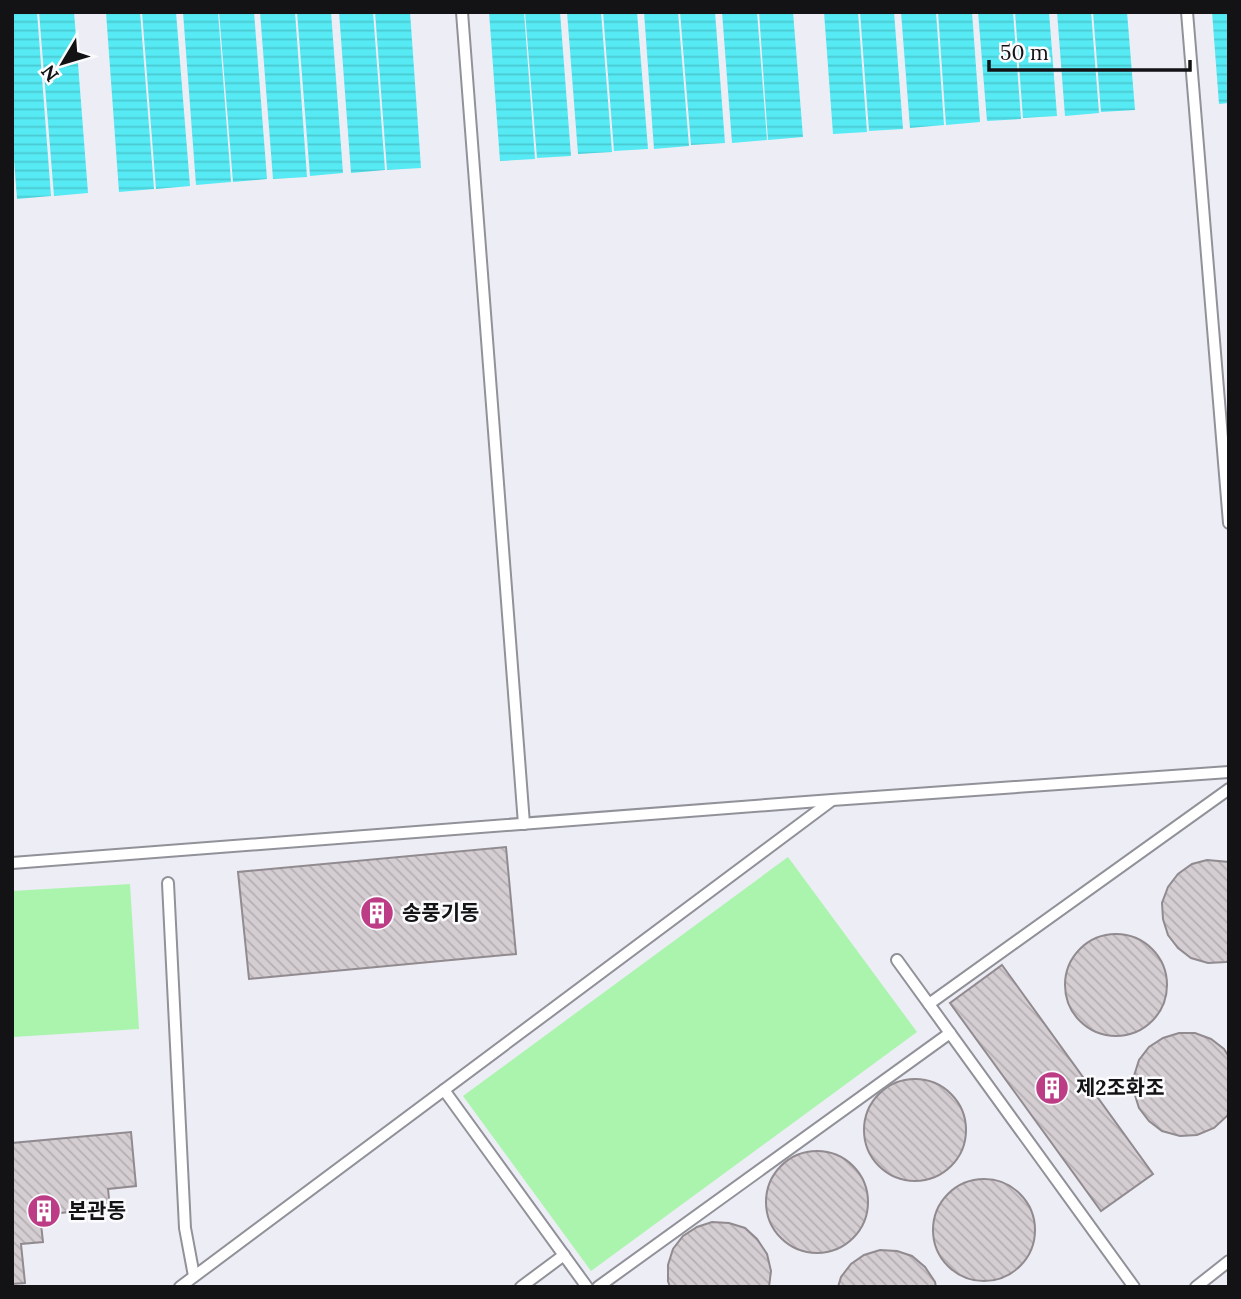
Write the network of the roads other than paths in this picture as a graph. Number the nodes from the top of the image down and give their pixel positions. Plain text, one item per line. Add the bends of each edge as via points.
1 (462, 12) edge
2 (1186, 12) edge
3 (1229, 523) edge
4 (1229, 772) edge
5 (1229, 789) edge
6 (832, 800) junction
7 (524, 824) junction
8 (12, 863) edge
9 (168, 883) dead end
10 (897, 960) dead end
11 (929, 1004) junction
12 (950, 1033) junction
13 (444, 1090) junction
14 (564, 1255) junction
15 (1229, 1261) edge
16 (194, 1276) junction
17 (180, 1287) edge
18 (521, 1287) edge
19 (587, 1287) edge
20 (598, 1287) edge
21 (1134, 1287) edge
22 (1196, 1287) edge

1 - 7 lane
2 - 3 lane
4 - 6 lane
5 - 11 lane
6 - 7 lane
6 - 13 lane
7 - 8 lane
9 - 16 lane via 185,1228
10 - 11 lane
11 - 12 lane
12 - 20 lane
12 - 21 lane
13 - 14 lane
13 - 16 lane
14 - 18 lane
14 - 19 lane
15 - 22 lane
16 - 17 lane

